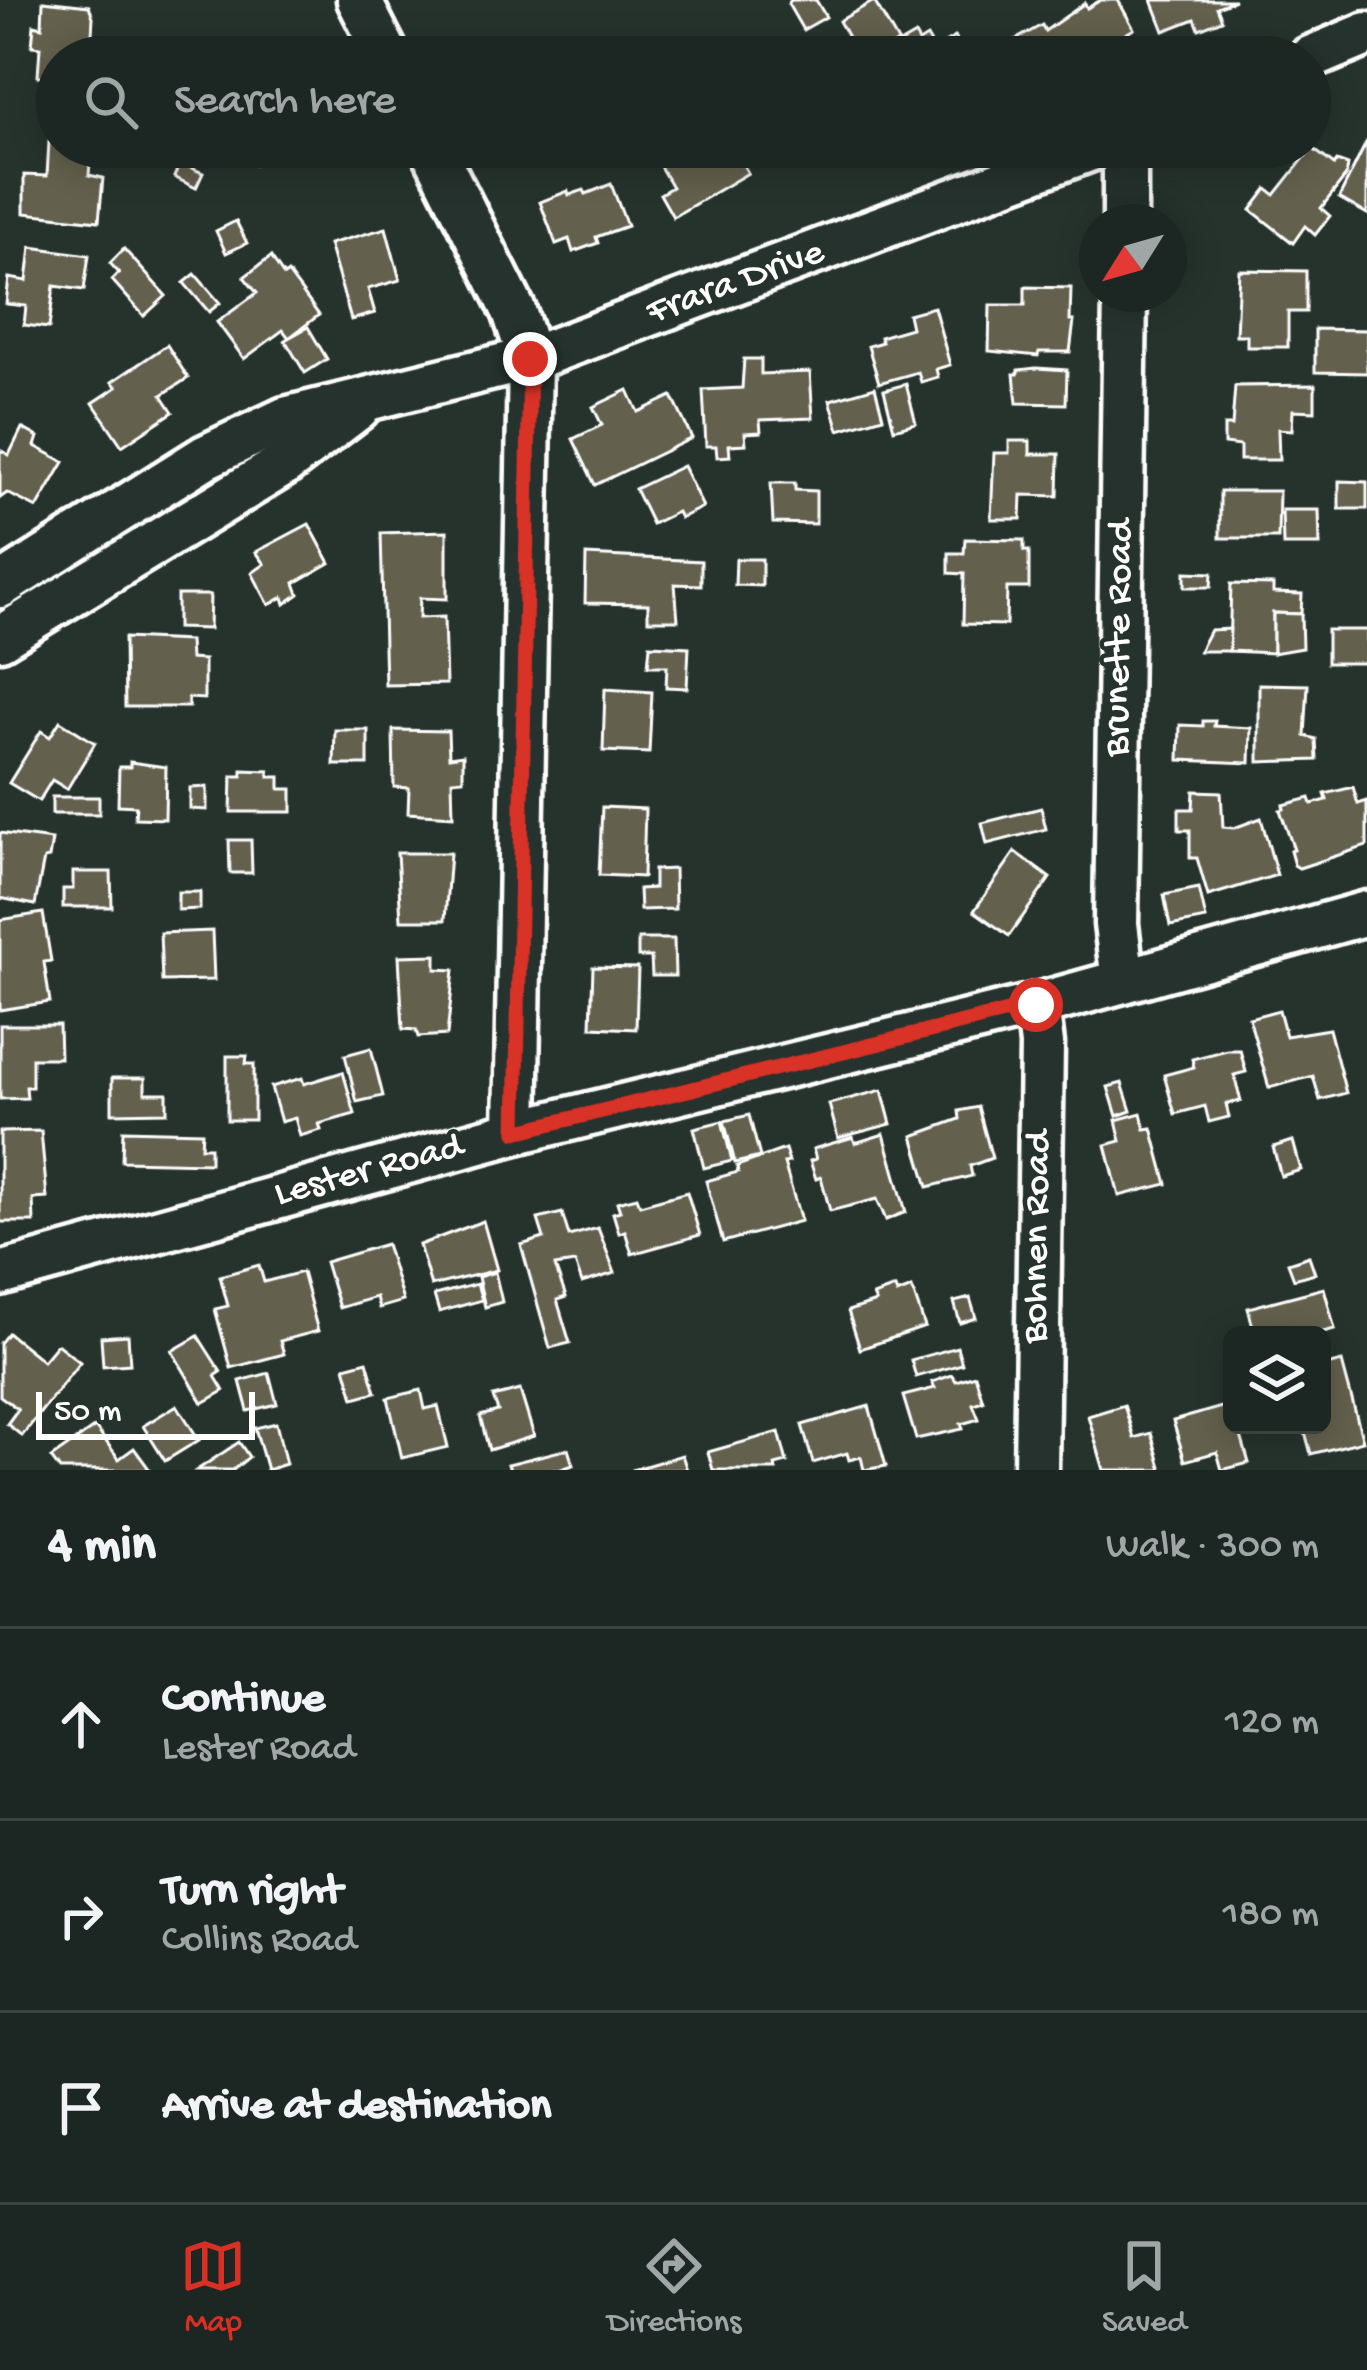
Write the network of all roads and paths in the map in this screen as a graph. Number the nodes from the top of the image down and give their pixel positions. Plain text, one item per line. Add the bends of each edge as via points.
1 (359, 0) edge
2 (1367, 34) edge
3 (377, 36) edge
4 (1331, 49) edge
5 (442, 168) edge
6 (1040, 168) edge
7 (1125, 168) edge
8 (1125, 204) edge
9 (1125, 312) edge
10 (530, 359) junction
11 (368, 400) junction
12 (0, 586) edge
13 (0, 638) edge
14 (1367, 913) edge
15 (1123, 981) junction
16 (1036, 1005) junction
17 (516, 1132) junction
18 (0, 1274) edge
19 (1036, 1470) edge

1 - 3 street
2 - 4 street
5 - 10 street
6 - 10 street, Frara Drive
7 - 8 street
9 - 15 street, Brunette Road via 1116,924
10 - 11 street, Frara Drive
10 - 17 street
11 - 12 street, Frara Drive via 285,419 206,457
11 - 13 street, Frara Drive via 283,465
14 - 15 street, Lester Road
15 - 16 street, Lester Road
16 - 17 street, Lester Road
16 - 19 street, Bohnen Road
17 - 18 street, Lester Road

